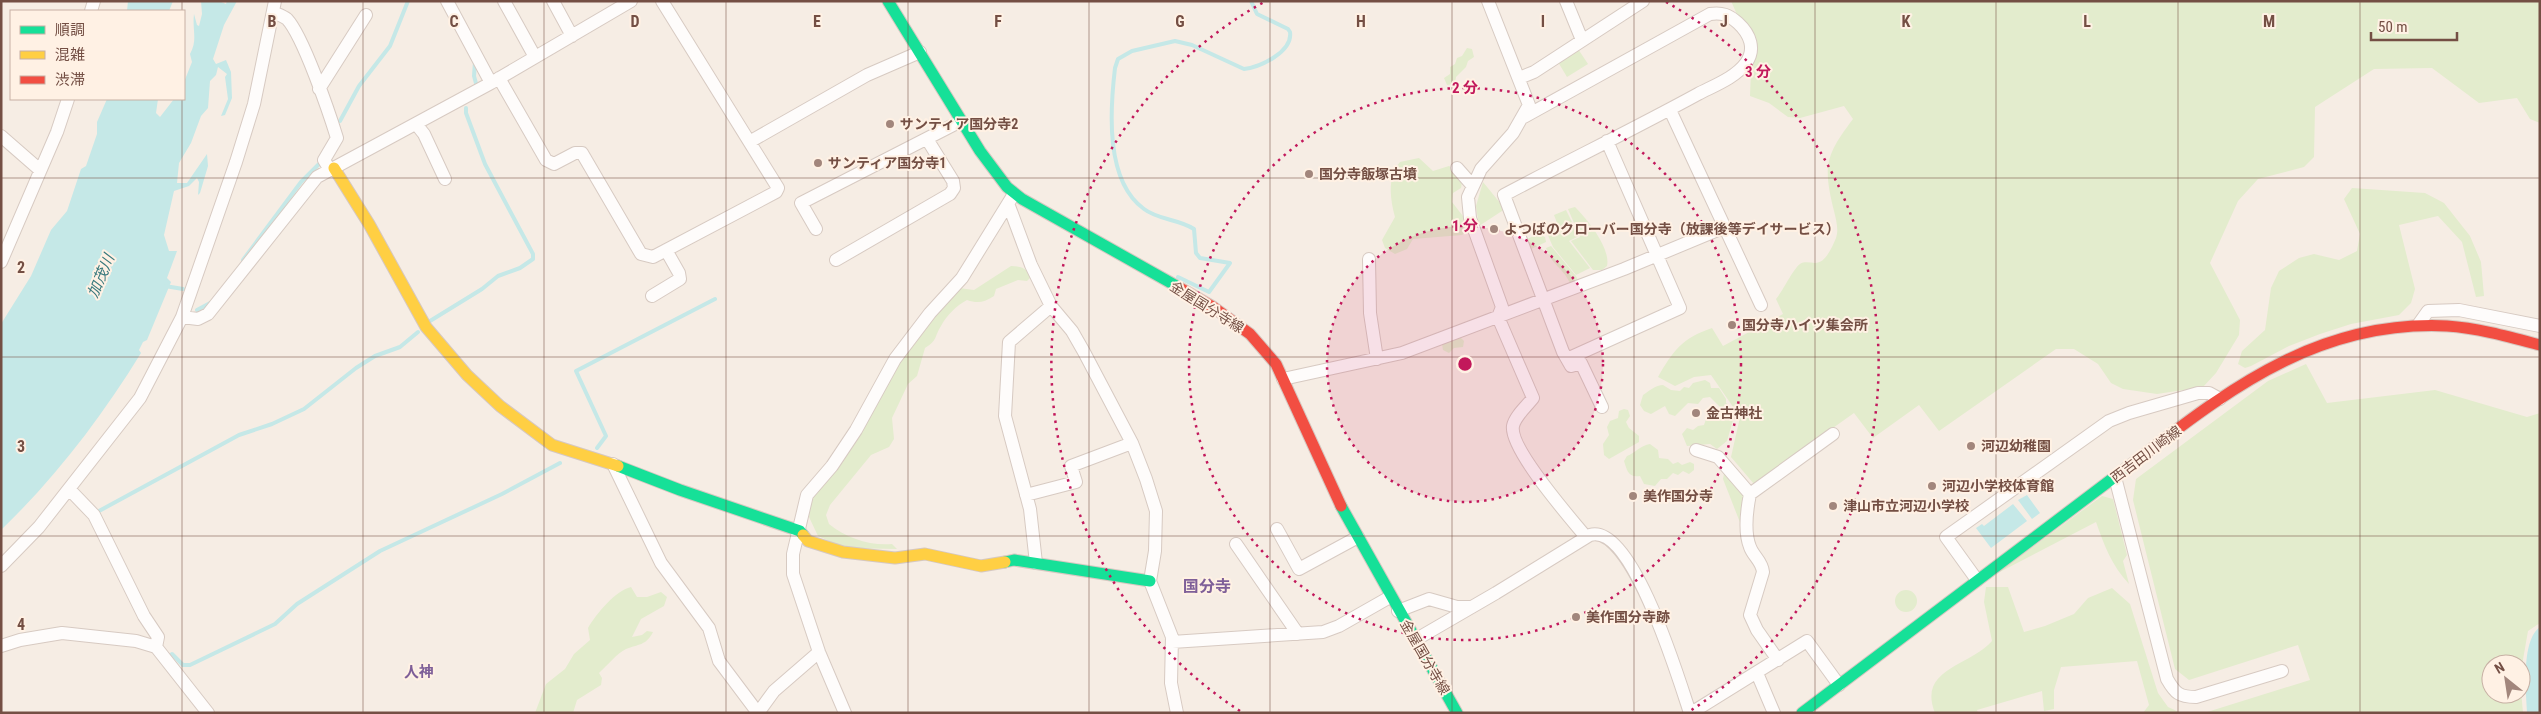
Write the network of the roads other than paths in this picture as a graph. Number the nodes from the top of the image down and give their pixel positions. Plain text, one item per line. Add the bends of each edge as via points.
1 (447, 1) edge
2 (504, 1) edge
3 (553, 1) edge
4 (662, 1) edge
5 (888, 1) edge
6 (1488, 1) edge
7 (1566, 1) edge
8 (1643, 1) edge
9 (624, 3) edge
10 (274, 7) edge
11 (366, 15) dead end
12 (572, 36) junction
13 (1582, 40) junction
14 (920, 52) junction
15 (535, 57) junction
16 (1519, 78) junction
17 (495, 81) junction
18 (319, 89) junction
19 (68, 100) edge
20 (1670, 110) junction
21 (1524, 117) junction
22 (961, 120) junction
23 (416, 124) junction
24 (1, 136) edge
25 (927, 139) junction
26 (751, 140) junction
27 (1607, 140) junction
28 (1458, 168) dead end
29 (332, 169) junction
30 (40, 170) junction
31 (444, 179) dead end
32 (1472, 185) junction
33 (1014, 194) junction
34 (1009, 206) junction
35 (1725, 227) junction
36 (816, 230) dead end
37 (666, 250) junction
38 (1657, 256) junction
39 (1369, 259) dead end
40 (836, 260) dead end
41 (1, 262) edge
42 (652, 296) dead end
43 (1543, 301) junction
44 (1761, 305) dead end
45 (1051, 306) junction
46 (182, 317) junction
47 (1498, 317) junction
48 (2418, 325) junction
49 (2540, 326) edge
50 (2540, 345) edge
51 (1378, 359) junction
52 (1567, 359) junction
53 (1283, 379) junction
54 (2220, 399) junction
55 (1602, 407) dead end
56 (1833, 434) dead end
57 (1132, 443) junction
58 (1696, 450) dead end
59 (613, 464) junction
60 (2115, 477) junction
61 (69, 489) junction
62 (1750, 494) junction
63 (1026, 495) junction
64 (1277, 529) dead end
65 (800, 531) junction
66 (1358, 537) junction
67 (1586, 537) junction
68 (1236, 544) dead end
69 (1036, 563) junction
70 (1, 566) edge
71 (1977, 580) junction
72 (1150, 581) junction
73 (1390, 597) junction
74 (1473, 607) junction
75 (1398, 611) junction
76 (1298, 634) junction
77 (1415, 640) junction
78 (1172, 642) junction
79 (1, 646) edge
80 (156, 647) junction
81 (819, 652) junction
82 (1778, 660) junction
83 (2282, 671) dead end
84 (1757, 673) junction
85 (1839, 684) junction
86 (208, 713) edge
87 (758, 713) edge
88 (845, 713) edge
89 (1177, 713) edge
90 (1457, 713) edge
91 (1691, 713) edge
92 (1774, 713) edge
93 (1802, 713) edge

1 - 17 street
2 - 15 street
3 - 12 street
4 - 26 street
5 - 14 main road, 金屋国分寺線
6 - 16 street
7 - 13 street
8 - 13 street
9 - 12 street
10 - 18 street via 298,35
10 - 46 street via 254,104
11 - 18 street
12 - 15 street
13 - 16 street via 1534,72
14 - 22 main road, 金屋国分寺線
14 - 26 street via 867,75
15 - 17 street
16 - 21 street via 1529,102
17 - 23 street
17 - 37 street via 548,162 556,164 575,153 582,153 641,254 654,257
18 - 29 street via 337,138 324,160
19 - 30 street
20 - 21 street via 1746,63 1751,48 1750,38 1730,17 1718,13 1702,18
20 - 27 street
20 - 35 street
21 - 32 street
22 - 25 street
22 - 33 main road, 金屋国分寺線 via 984,157
23 - 29 street
23 - 31 street
24 - 30 street
25 - 36 street via 801,203
25 - 40 street via 953,182 950,194
26 - 37 street via 778,190
27 - 38 street
27 - 43 street via 1504,194
28 - 32 street
29 - 46 street via 317,177 208,314 198,319
29 - 59 main road via 369,224 426,327 467,376 552,445
30 - 41 street
32 - 47 street via 1469,212 1502,307
33 - 34 street
33 - 53 main road, 金屋国分寺線 via 1223,314 1258,341
34 - 45 street via 1031,265
34 - 65 street via 962,278 895,359 856,430 832,466 807,495
35 - 38 street
35 - 44 street
37 - 42 street via 680,273 680,279
38 - 43 street
38 - 52 street via 1680,308
39 - 51 street via 1370,313
43 - 47 street
43 - 52 street
45 - 57 street via 1072,331
45 - 63 street via 1009,342 1005,416
46 - 61 street via 140,398
47 - 51 street
47 - 67 street via 1533,398 1515,420 1514,435 1527,461
48 - 49 street via 2428,310 2458,310
48 - 50 main road, 西吉田川崎線 via 2449,326
48 - 54 main road, 西吉田川崎線 via 2300,352 2265,368
51 - 53 street
52 - 55 street via 1571,366 1581,363
53 - 66 main road, 金屋国分寺線
54 - 60 main road, 西吉田川崎線
54 - 71 street via 2208,393 2198,393 2115,418 1946,537
56 - 62 street
57 - 63 street via 1071,466 1076,482
57 - 72 street via 1156,511
58 - 62 street via 1718,457
59 - 65 main road
59 - 87 street via 661,563 709,628 719,660
60 - 71 main road, 西吉田川崎線
60 - 83 street via 2167,679 2174,692 2182,697 2196,697
61 - 70 street via 39,527
61 - 80 street via 94,515 144,616 158,637
62 - 82 street via 1750,547 1763,569 1750,612 1751,619
63 - 69 street
64 - 66 street via 1299,569
65 - 69 main road via 813,544 843,552 895,558 925,554 981,566 1014,560
65 - 81 street via 793,554 792,574
66 - 73 main road, 金屋国分寺線
67 - 74 street
67 - 91 street via 1596,534 1616,546 1645,590 1661,624
68 - 76 street
69 - 72 main road
71 - 85 main road, 西吉田川崎線
72 - 78 street
73 - 75 main road, 金屋国分寺線
73 - 76 street via 1330,630
74 - 75 street via 1457,607 1429,599
74 - 77 street
75 - 77 main road, 金屋国分寺線
76 - 78 street
77 - 90 main road, 金屋国分寺線
78 - 89 street via 1171,683
79 - 80 street via 62,633 136,641
80 - 86 street
81 - 87 street via 774,691
81 - 88 street
82 - 84 street
82 - 85 street via 1807,641
84 - 91 street
84 - 92 street
85 - 93 main road, 西吉田川崎線

